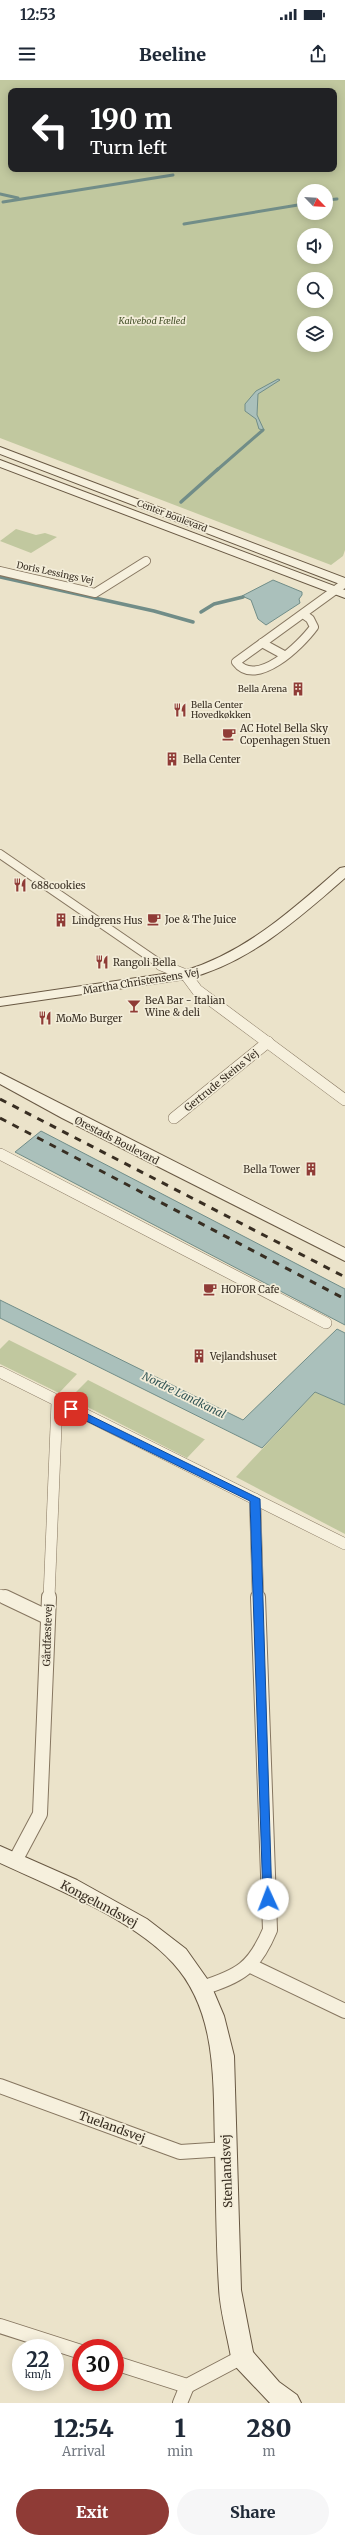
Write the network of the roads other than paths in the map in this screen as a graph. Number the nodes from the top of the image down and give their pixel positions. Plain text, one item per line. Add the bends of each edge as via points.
1 (2, 453) edge
2 (0, 463) edge
3 (146, 561) dead end
4 (0, 571) edge
5 (343, 587) edge
6 (303, 614) junction
7 (262, 644) junction
8 (284, 655) junction
9 (0, 854) edge
10 (345, 871) edge
11 (186, 975) junction
12 (0, 1002) edge
13 (268, 1042) junction
14 (0, 1078) edge
15 (345, 1100) edge
16 (174, 1118) dead end
17 (0, 1154) edge
18 (236, 1198) junction
19 (345, 1243) edge
20 (345, 1255) edge
21 (326, 1323) dead end
22 (0, 1372) edge
23 (57, 1402) junction
24 (255, 1499) junction
25 (345, 1544) edge
26 (0, 1595) edge
27 (47, 1617) junction
28 (8, 1858) edge
29 (251, 1966) junction
30 (202, 1988) junction
31 (345, 2011) edge
32 (0, 2086) edge
33 (226, 2149) junction
34 (0, 2326) edge
35 (72, 2349) edge
36 (242, 2357) junction
37 (124, 2365) edge
38 (187, 2386) junction
39 (180, 2403) edge
40 (289, 2403) edge

1 - 5 street, Center Boulevard
2 - 5 street, Center Boulevard
3 - 4 street, Doris Lessings Vej via 95,593
5 - 6 street
6 - 7 street
6 - 8 street via 310,619 314,627 309,636
7 - 8 street
7 - 8 street via 236,662 241,669 253,672 263,670
9 - 11 street via 162,966
10 - 11 street, Martha Christensens Vej via 248,949 210,969
11 - 12 street, Martha Christensens Vej
11 - 13 street, Gertrude Steins Vej via 197,990
13 - 15 street, Gertrude Steins Vej
13 - 16 street, Gertrude Steins Vej
14 - 18 street, Ørestads Boulevard
17 - 21 street
18 - 19 street, Ørestads Boulevard
18 - 20 street, Ørestads Boulevard
22 - 23 street
23 - 24 street
23 - 27 street, Gårdfæstevej
24 - 25 street
24 - 29 street via 270,1930 263,1949
26 - 27 street
27 - 28 street, Gårdfæstevej via 40,1814
28 - 30 street, Kongelundsvej via 132,1920 180,1956
29 - 30 street via 234,1978
29 - 31 street
30 - 33 street, Stenlandsvej via 217,2022 223,2056
32 - 33 street, Tuelandsvej via 180,2152
33 - 36 street, Stenlandsvej via 230,2290
34 - 35 street
36 - 38 street
36 - 40 street via 272,2390
37 - 38 street
38 - 39 street

